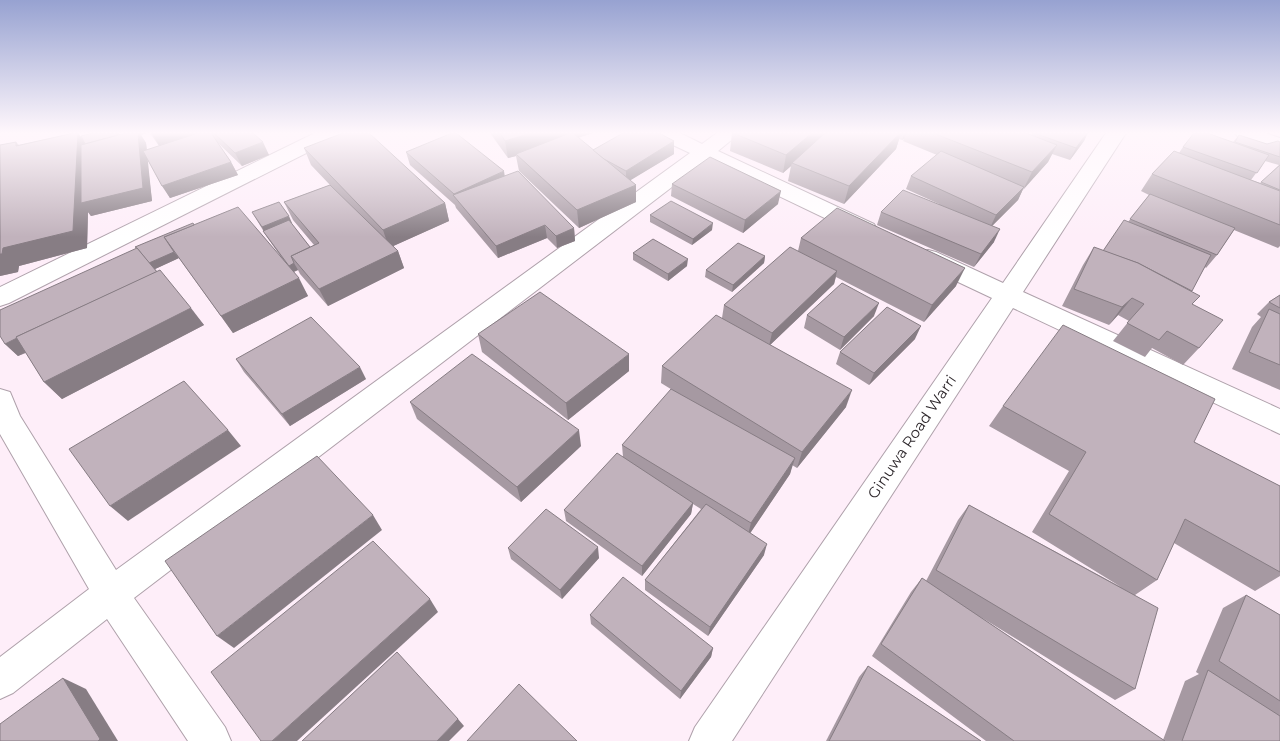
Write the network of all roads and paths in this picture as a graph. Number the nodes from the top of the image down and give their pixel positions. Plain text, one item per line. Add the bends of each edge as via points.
1 (261, 168) edge
2 (686, 168) edge
3 (733, 168) edge
4 (1093, 168) edge
5 (882, 236) edge
6 (909, 249) edge
7 (1008, 295) junction
8 (0, 296) edge
9 (0, 400) edge
10 (1280, 422) edge
11 (112, 594) junction
12 (0, 680) edge
13 (211, 741) edge
14 (709, 741) edge

1 - 8 street
2 - 11 street
3 - 5 street
4 - 7 street, Ginuwa Road Warri
6 - 7 street
7 - 10 street
7 - 14 street, Ginuwa Road Warri
9 - 11 street via 7,420
11 - 12 street
11 - 13 street

